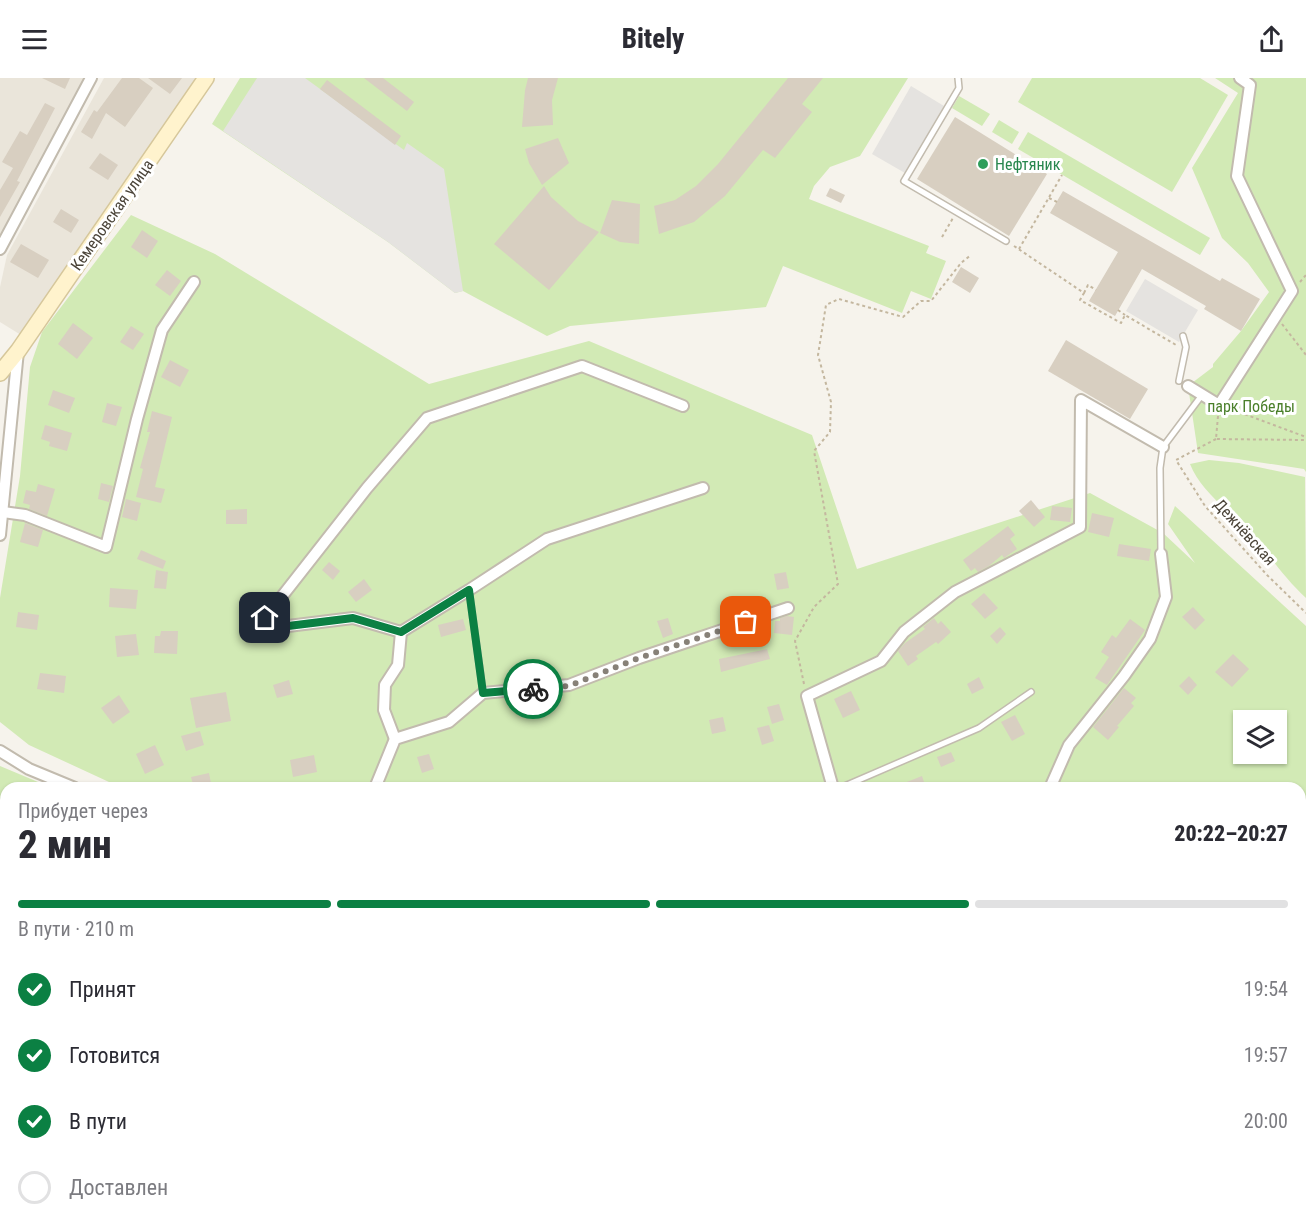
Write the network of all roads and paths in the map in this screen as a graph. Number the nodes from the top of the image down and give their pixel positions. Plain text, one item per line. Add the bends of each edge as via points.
1 (91, 78) edge
2 (206, 78) edge
3 (958, 78) edge
4 (1240, 78) edge
5 (1062, 175) dead end
6 (1048, 198) junction
7 (1057, 202) dead end
8 (957, 213) junction
9 (942, 237) dead end
10 (1006, 241) joint
11 (0, 249) edge
12 (1019, 249) junction
13 (971, 255) dead end
14 (194, 282) dead end
15 (1096, 290) dead end
16 (1084, 293) junction
17 (1118, 310) dead end
18 (1125, 315) junction
19 (1277, 317) junction
20 (1183, 336) dead end
21 (1178, 350) dead end
22 (18, 351) junction
23 (1306, 355) edge
24 (0, 373) edge
25 (1184, 383) joint
26 (1202, 395) junction
27 (1219, 405) junction
28 (683, 406) dead end
29 (1216, 439) junction
30 (1306, 439) edge
31 (1163, 447) junction
32 (703, 488) dead end
33 (2, 519) edge
34 (0, 535) edge
35 (1161, 554) joint
36 (469, 590) junction
37 (788, 608) dead end
38 (1306, 613) edge
39 (401, 632) junction
40 (1031, 692) dead end
41 (483, 693) junction
42 (807, 696) junction
43 (395, 739) junction
44 (0, 751) edge
45 (60, 782) edge
46 (377, 782) edge
47 (831, 782) edge
48 (854, 782) edge
49 (1053, 782) edge

1 - 11 street
2 - 22 main road, Кемеровская улица
3 - 8 lane via 959,88 904,181
4 - 19 street via 1250,85 1237,176 1292,291
5 - 6 path
6 - 7 path
6 - 12 path
8 - 9 path
8 - 10 lane
10 - 12 path
12 - 16 path
13 - 42 path via 931,301 921,301 903,317 839,299 826,305 818,355 831,402 830,432 814,451 838,584 814,607 795,641
14 - 33 street via 162,330 106,547 25,515
15 - 16 path via 1088,285
16 - 18 path via 1080,300 1120,323
17 - 18 path
18 - 21 path via 1177,345
19 - 23 path
19 - 27 street
20 - 25 lane
22 - 24 main road, Кемеровская улица
22 - 33 street, Кемеровская улица
25 - 26 street
26 - 27 street
26 - 31 lane
27 - 29 path
27 - 30 path
28 - 39 street via 582,366 427,418 265,618 272,628 353,618
29 - 30 path
29 - 38 path, Дежнёвская via 1176,460 1205,506 1266,575
31 - 35 lane
31 - 42 street via 1081,400 1080,527 955,592 904,632 881,661
32 - 36 street via 547,539
33 - 34 street, Кемеровская улица
35 - 49 street via 1166,597 1150,639 1069,745
36 - 39 street
36 - 41 lane
37 - 41 street via 569,686
39 - 43 street via 398,665 385,685 384,710
40 - 48 lane via 979,728
41 - 43 street via 449,722
42 - 47 street
43 - 46 street
44 - 45 street

